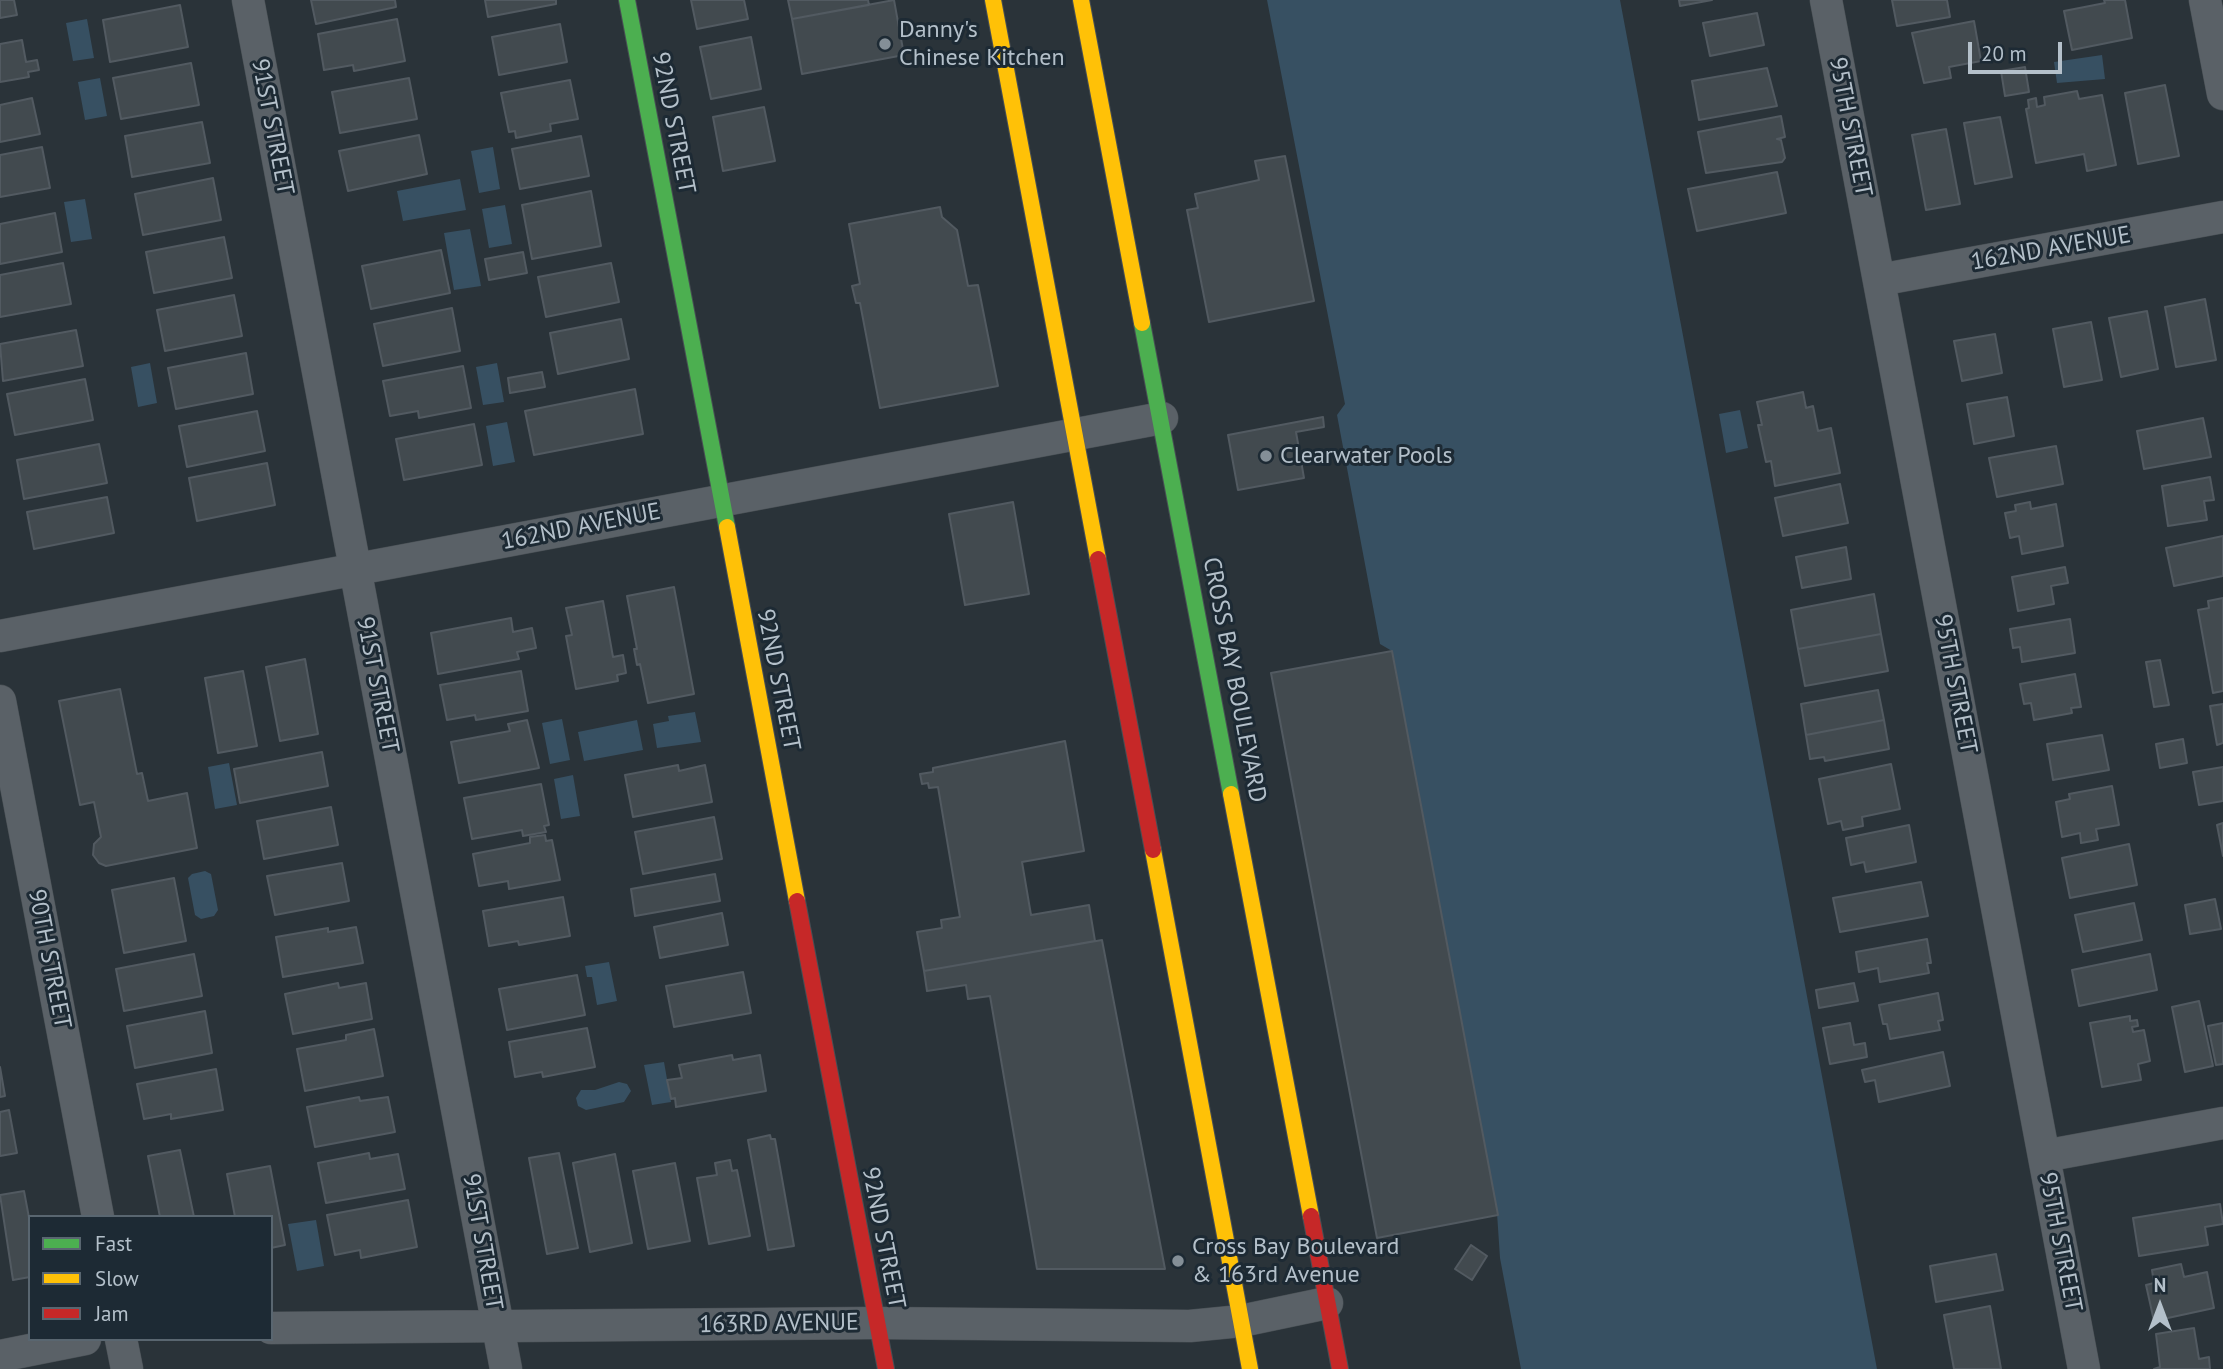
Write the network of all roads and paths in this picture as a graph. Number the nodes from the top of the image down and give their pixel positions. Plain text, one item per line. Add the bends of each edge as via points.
1 (248, 0) edge
2 (627, 0) edge
3 (993, 0) edge
4 (1081, 0) edge
5 (1826, 0) edge
6 (2205, 0) edge
7 (2223, 94) edge
8 (2223, 217) edge
9 (1879, 280) junction
10 (1162, 418) junction
11 (1076, 434) junction
12 (721, 501) junction
13 (355, 569) junction
14 (0, 636) edge
15 (0, 701) edge
16 (2223, 1123) edge
17 (2044, 1156) junction
18 (98, 1215) edge
19 (1328, 1303) junction
20 (1241, 1321) junction
21 (876, 1323) junction
22 (497, 1327) junction
23 (273, 1328) edge
24 (75, 1341) edge
25 (121, 1341) edge
26 (0, 1356) edge
27 (127, 1369) edge
28 (506, 1369) edge
29 (886, 1369) edge
30 (1250, 1369) edge
31 (1340, 1369) edge
32 (2084, 1369) edge

1 - 13 street, 91ST STREET
2 - 12 main road, 92ND STREET
3 - 11 main road
4 - 10 main road, CROSS BAY BOULEVARD
5 - 9 street, 95TH STREET
6 - 7 street
8 - 9 street, 162ND AVENUE
9 - 17 street, 95TH STREET
10 - 11 street, 162ND AVENUE
10 - 19 main road, CROSS BAY BOULEVARD
11 - 12 street, 162ND AVENUE
11 - 20 main road
12 - 13 street, 162ND AVENUE
12 - 21 main road, 92ND STREET
13 - 14 street, 162ND AVENUE
13 - 22 street, 91ST STREET
15 - 18 street, 90TH STREET
16 - 17 street
17 - 32 street, 95TH STREET
19 - 20 street, 163RD AVENUE
19 - 31 main road, CROSS BAY BOULEVARD
20 - 21 street, 163RD AVENUE via 1190,1326
20 - 30 main road
21 - 22 street, 163RD AVENUE
21 - 29 main road, 92ND STREET
22 - 23 street, 163RD AVENUE
22 - 28 street, 91ST STREET
24 - 26 street
25 - 27 street

